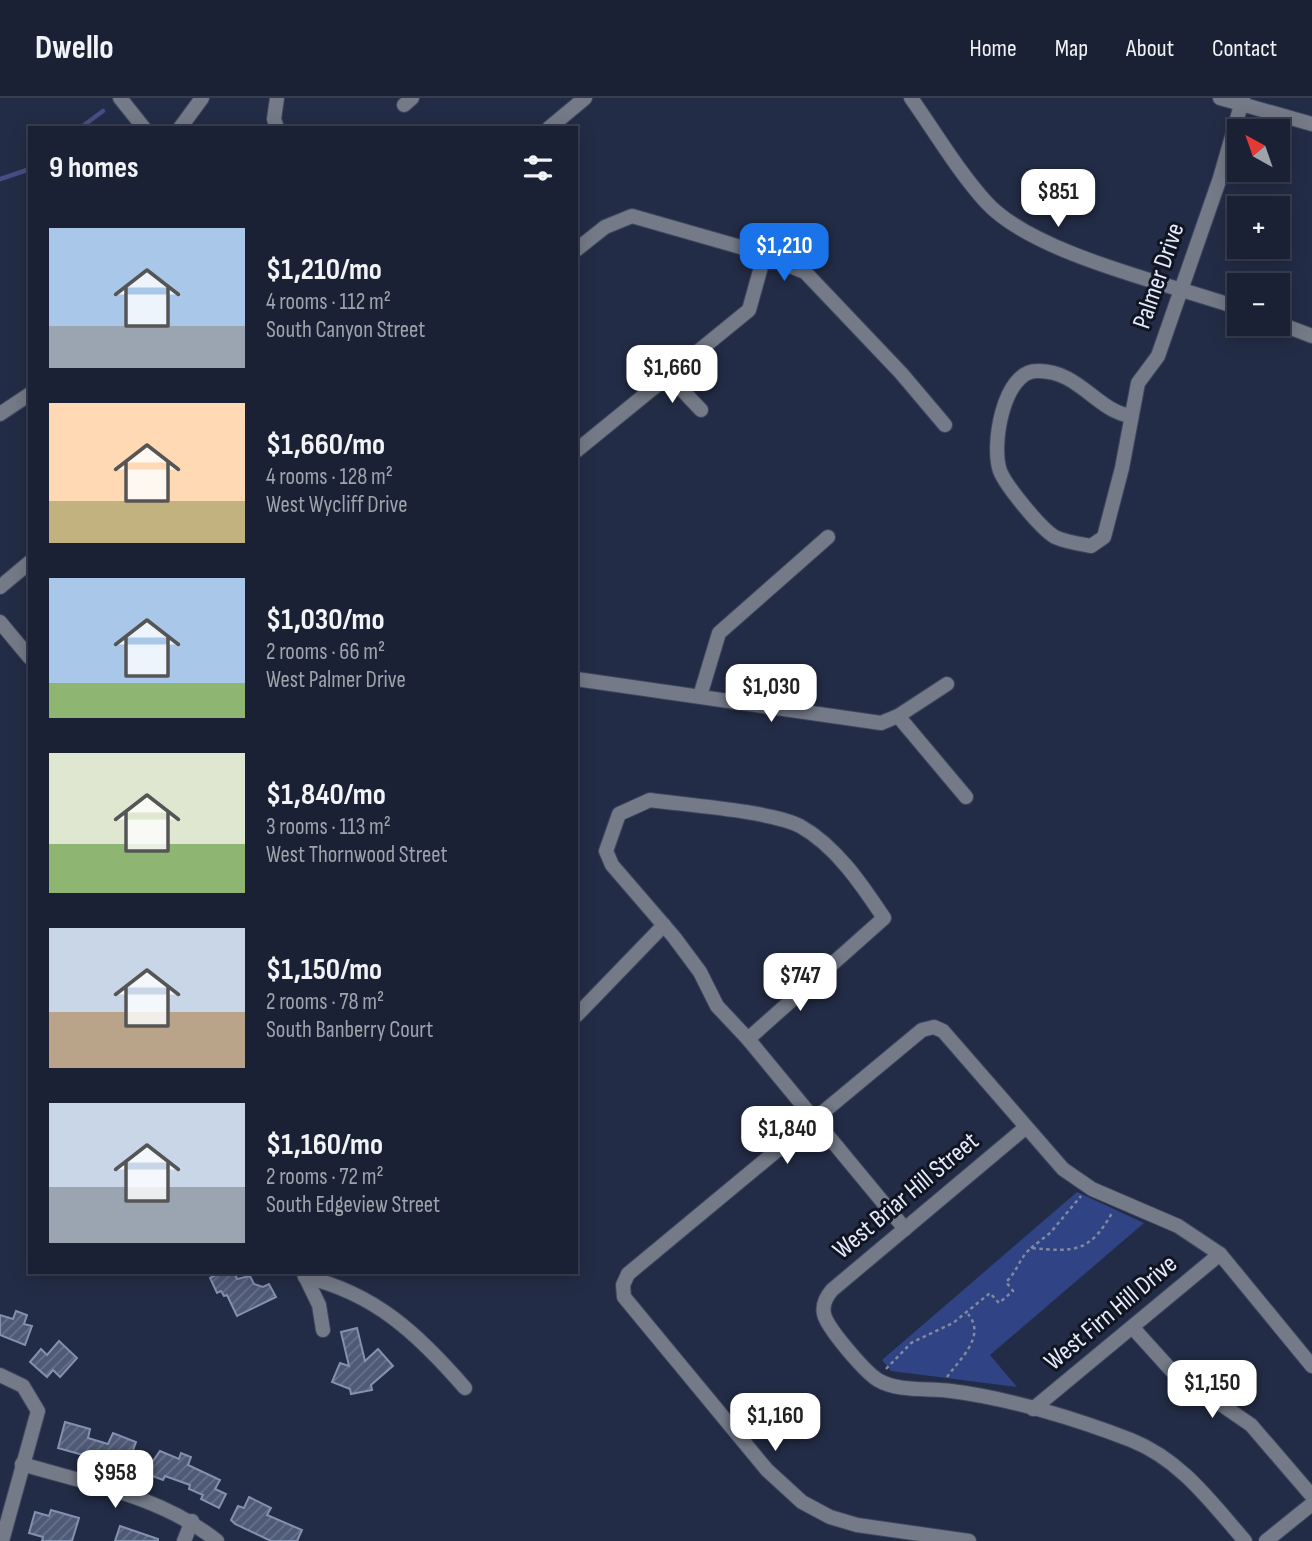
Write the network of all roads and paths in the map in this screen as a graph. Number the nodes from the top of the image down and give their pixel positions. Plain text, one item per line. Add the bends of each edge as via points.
1 (120, 98) edge
2 (202, 98) edge
3 (277, 98) edge
4 (585, 98) edge
5 (911, 98) edge
6 (1220, 98) edge
7 (1242, 101) edge
8 (1312, 124) edge
9 (142, 126) edge
10 (181, 126) edge
11 (276, 126) edge
12 (550, 126) edge
13 (578, 248) edge
14 (764, 256) junction
15 (1179, 288) junction
16 (1227, 304) edge
17 (1290, 328) edge
18 (1312, 337) edge
19 (668, 375) junction
20 (28, 395) edge
21 (701, 410) dead end
22 (0, 414) edge
23 (1131, 416) junction
24 (945, 425) dead end
25 (578, 449) edge
26 (828, 537) dead end
27 (28, 564) edge
28 (0, 587) edge
29 (0, 622) edge
30 (28, 656) edge
31 (578, 679) edge
32 (947, 684) dead end
33 (700, 696) junction
34 (898, 716) junction
35 (966, 797) dead end
36 (664, 925) junction
37 (578, 1014) edge
38 (747, 1039) junction
39 (814, 1120) junction
40 (1025, 1128) junction
41 (1087, 1186) junction
42 (1118, 1200) junction
43 (905, 1229) junction
44 (1031, 1248) junction
45 (1220, 1254) junction
46 (304, 1275) edge
47 (968, 1314) junction
48 (1133, 1328) junction
49 (323, 1330) dead end
50 (1312, 1366) edge
51 (0, 1374) edge
52 (875, 1377) junction
53 (465, 1388) dead end
54 (943, 1390) junction
55 (1033, 1409) junction
56 (22, 1464) junction
57 (1312, 1496) edge
58 (1312, 1504) edge
59 (192, 1521) junction
60 (2, 1541) edge
61 (184, 1541) edge
62 (217, 1541) edge
63 (969, 1541) edge
64 (1245, 1541) edge
65 (1266, 1541) edge

1 - 9 street
2 - 10 street
3 - 11 street
4 - 12 street
5 - 15 street via 986,202 1008,222 1050,245
6 - 7 street
7 - 8 street
7 - 15 street, Palmer Drive via 1220,178
13 - 14 street via 605,227 632,216
14 - 19 street via 749,310
14 - 24 street via 805,272
15 - 16 street
15 - 23 street, Palmer Drive via 1158,356 1138,383
17 - 18 street
19 - 21 street
19 - 25 street
20 - 22 street
23 - 23 street, Palmer Drive via 1104,537 1091,546 1054,536 1001,473 996,456 1007,396 1018,377 1035,370 1059,373 1119,414
26 - 33 street via 719,633
27 - 28 street
29 - 30 street
31 - 33 street
32 - 34 street
33 - 34 street via 881,723
34 - 35 street
36 - 37 street
36 - 38 street via 700,972 717,1006
36 - 38 street via 609,858 608,843 619,814 650,800 798,825 820,840 859,880 884,918
38 - 39 street
39 - 40 street via 916,1034 934,1027 950,1038
39 - 43 street
39 - 63 street via 628,1274 624,1297 767,1470 802,1502 857,1525
40 - 41 street via 1048,1155
40 - 43 street, West Briar Hill Street
41 - 42 street
41 - 44 path via 1056,1226
42 - 44 path via 1107,1223 1084,1247 1067,1251
42 - 45 street via 1178,1226
43 - 52 street, West Briar Hill Street via 832,1290 824,1304 826,1321
44 - 47 path via 1006,1282 1013,1291 999,1303 990,1293
45 - 48 street, West Firn Hill Drive
45 - 50 street
46 - 49 street via 319,1306
46 - 53 street via 370,1300 433,1350
47 - 52 path via 911,1343
47 - 54 path via 973,1322 972,1341 945,1379
48 - 55 street, West Firn Hill Drive
48 - 57 street via 1171,1370 1251,1425
51 - 56 street via 23,1385 38,1411
52 - 54 street via 894,1386
54 - 55 street
55 - 64 street via 1132,1440 1163,1457 1187,1475
56 - 59 street via 164,1507
56 - 60 street
58 - 65 street
59 - 61 street
59 - 62 street

